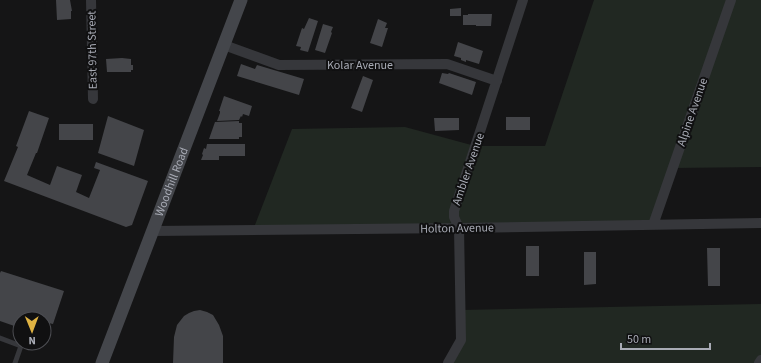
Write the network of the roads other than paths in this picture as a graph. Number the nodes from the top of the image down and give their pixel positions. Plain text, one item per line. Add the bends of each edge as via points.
1 (90, 0) edge
2 (241, 0) edge
3 (523, 0) edge
4 (731, 0) edge
5 (224, 45) junction
6 (497, 81) junction
7 (93, 99) dead end
8 (761, 223) edge
9 (653, 225) junction
10 (459, 228) junction
11 (153, 231) junction
12 (0, 338) edge
13 (761, 360) edge
14 (15, 363) edge
15 (102, 363) edge
16 (448, 363) edge
17 (759, 363) edge

1 - 7 street, East 97th Street
2 - 5 main road, Woodhill Road
3 - 6 street, Ambler Avenue
4 - 9 street, Alpine Avenue
5 - 6 street, Kolar Avenue via 280,65 447,64
5 - 11 main road, Woodhill Road
6 - 10 street, Ambler Avenue via 454,211
8 - 9 street, Holton Avenue
9 - 10 street, Holton Avenue
10 - 11 street, Holton Avenue
10 - 16 street, Ambler Avenue via 461,340
11 - 15 main road, Woodhill Road
12 - 14 lane via 21,346
13 - 17 street

